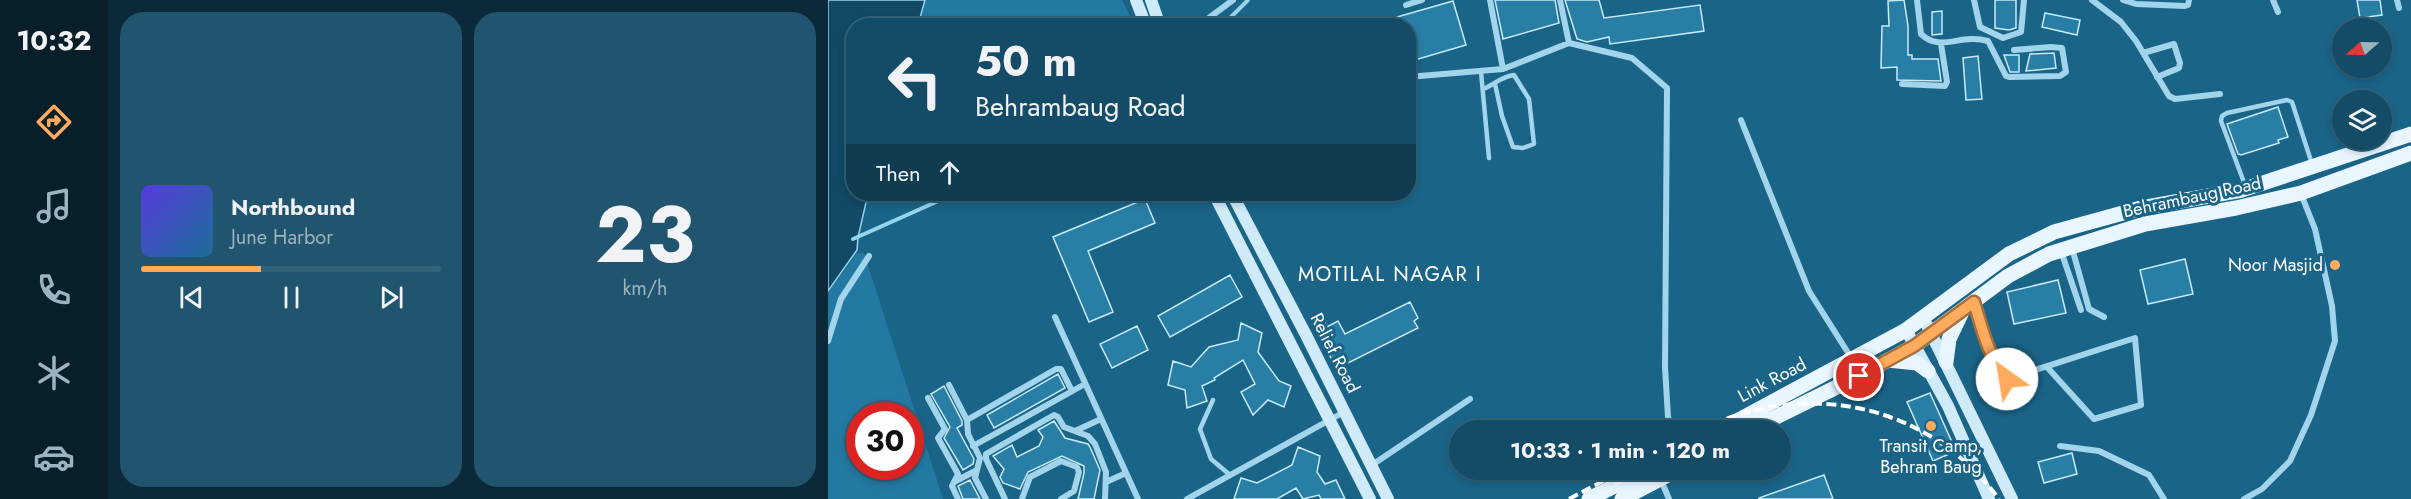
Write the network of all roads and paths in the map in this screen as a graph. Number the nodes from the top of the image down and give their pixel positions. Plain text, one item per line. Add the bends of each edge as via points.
1 (1136, 0) edge
2 (1151, 0) edge
3 (1233, 0) edge
4 (1422, 0) edge
5 (1490, 0) edge
6 (1560, 0) edge
7 (1917, 0) edge
8 (1974, 0) edge
9 (2024, 0) edge
10 (2092, 0) edge
11 (2123, 0) edge
12 (2189, 0) edge
13 (2274, 0) edge
14 (2397, 0) edge
15 (1406, 4) dead end
16 (2398, 8) dead end
17 (2278, 12) dead end
18 (1143, 18) edge
19 (1157, 18) edge
20 (1209, 18) edge
21 (1569, 43) junction
22 (1941, 44) junction
23 (2014, 50) dead end
24 (2143, 53) junction
25 (1503, 69) junction
26 (1481, 72) junction
27 (1416, 76) edge
28 (2157, 77) junction
29 (1495, 84) junction
30 (1902, 84) dead end
31 (1483, 89) junction
32 (2220, 94) dead end
33 (1741, 120) dead end
34 (2411, 134) edge
35 (2411, 153) edge
36 (1489, 158) dead end
37 (2313, 166) junction
38 (2246, 189) junction
39 (2301, 193) junction
40 (1218, 201) edge
41 (1236, 201) edge
42 (2066, 249) junction
43 (868, 256) dead end
44 (1969, 305) junction
45 (2081, 310) dead end
46 (1055, 317) dead end
47 (2104, 317) dead end
48 (1923, 319) junction
49 (1905, 330) junction
50 (1931, 334) junction
51 (828, 341) edge
52 (1914, 346) junction
53 (1893, 357) junction
54 (1852, 360) junction
55 (1946, 362) junction
56 (2047, 367) junction
57 (1928, 371) junction
58 (1085, 384) junction
59 (949, 385) dead end
60 (1072, 391) junction
61 (928, 398) dead end
62 (1470, 399) dead end
63 (1213, 400) dead end
64 (1345, 412) junction
65 (1101, 419) junction
66 (1330, 419) junction
67 (967, 420) junction
68 (1669, 420) edge
69 (1738, 420) edge
70 (1770, 420) edge
71 (1074, 431) junction
72 (973, 446) junction
73 (2060, 446) dead end
74 (1371, 465) junction
75 (977, 470) junction
76 (1126, 473) junction
77 (1230, 475) junction
78 (1626, 480) edge
79 (1658, 480) edge
80 (1660, 480) edge
81 (953, 482) junction
82 (1106, 482) junction
83 (958, 499) edge
84 (986, 499) edge
85 (1005, 499) edge
86 (1022, 499) edge
87 (1060, 499) edge
88 (1105, 499) edge
89 (1138, 499) edge
90 (1187, 499) edge
91 (1370, 499) edge
92 (1388, 499) edge
93 (1589, 499) edge
94 (1622, 499) edge
95 (1668, 499) edge
96 (1989, 499) edge
97 (2012, 499) edge
98 (2164, 499) edge
99 (2244, 499) edge

1 - 18 street
2 - 19 street
3 - 20 street
4 - 15 street
5 - 25 street
6 - 21 street
7 - 22 street via 1921,34 1928,41
8 - 9 street via 1980,27 2002,38 2021,32
10 - 24 street via 2121,22
11 - 12 street via 2185,6
13 - 17 street
14 - 16 street
21 - 25 street
21 - 68 street via 1632,58 1667,88 1665,367
22 - 23 street via 1971,37 1988,41 2009,78 2060,76 2066,72 2062,48
22 - 30 street via 1945,86
24 - 28 street
24 - 28 street via 2174,44 2179,69
25 - 26 street
26 - 27 street
26 - 31 lane
28 - 32 street via 2175,99
29 - 29 lane via 1505,75 1514,75 1529,99 1534,144 1513,147
29 - 31 lane
31 - 36 lane
33 - 54 street via 1809,291
34 - 37 main road, Behrambaug Road
35 - 39 main road, Behrambaug Road
37 - 38 main road, Behrambaug Road
37 - 38 lane via 2292,102 2227,114 2221,121
38 - 48 main road, Behrambaug Road via 2140,208 2054,232 2009,254
39 - 42 main road, Behrambaug Road via 2145,224
39 - 99 street via 2315,229 2332,306 2335,341 2311,415 2290,461 2262,489
40 - 66 street, Relief Road
41 - 64 street, Relief Road
42 - 44 main road, Behrambaug Road via 2029,263
42 - 45 street
42 - 47 street via 2089,309
43 - 51 street via 841,299
44 - 50 main road, Behrambaug Road
44 - 55 main road via 1949,339
44 - 56 street via 1995,363 2007,379
46 - 58 street
48 - 49 main road, Behrambaug Road
48 - 50 street
49 - 52 street
49 - 54 main road, Link Road
50 - 52 main road, Behrambaug Road
50 - 55 street
52 - 53 main road, Behrambaug Road
52 - 57 street
53 - 57 main road via 1917,363
53 - 70 main road, Link Road
54 - 69 main road, Link Road
55 - 97 street
56 - 56 street via 2134,338 2141,405 2094,418
57 - 96 street
58 - 60 street
58 - 65 street
59 - 67 street
60 - 67 street via 1061,369 1056,369
60 - 72 street
61 - 81 street via 945,429 938,438 958,474
62 - 74 street
63 - 77 lane via 1200,429 1211,459
64 - 66 street
64 - 74 street, Relief Road
65 - 71 street
65 - 76 street
66 - 77 street
66 - 91 street, Relief Road
67 - 72 street
71 - 82 street via 1088,436 1095,444
71 - 85 street via 1064,428 1054,415 988,451 986,459
72 - 75 street via 980,458
73 - 98 street via 2099,451 2149,475
74 - 92 street, Relief Road
75 - 81 street
75 - 84 street via 975,478
76 - 82 street
76 - 89 street
77 - 90 street
78 - 93 main road
79 - 94 main road
80 - 95 street
81 - 83 street
82 - 88 street
86 - 87 street via 1030,477 1061,461 1077,467 1079,472 1074,491

